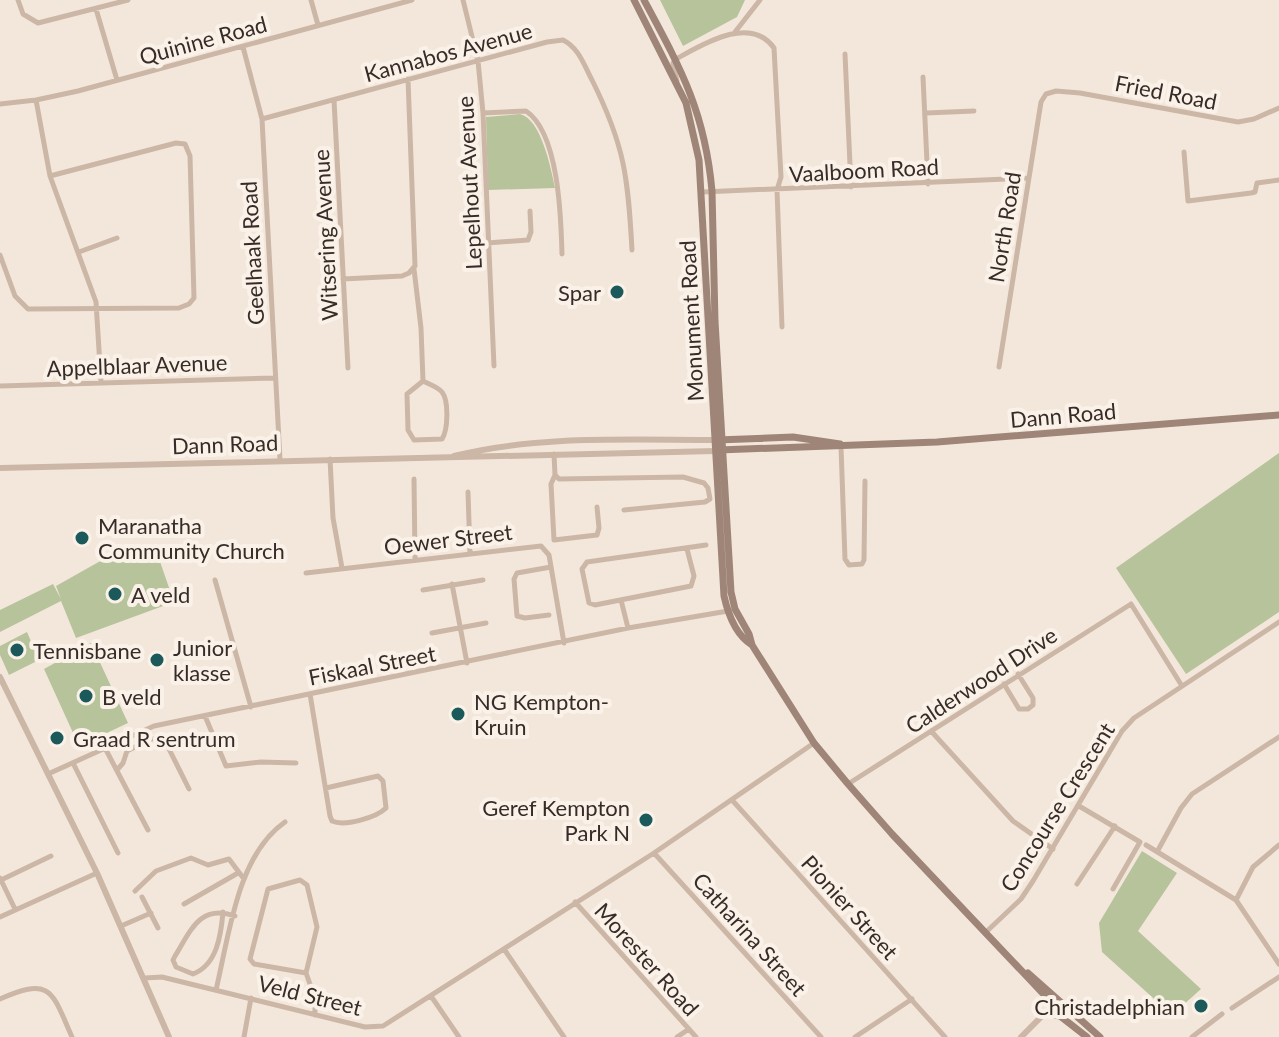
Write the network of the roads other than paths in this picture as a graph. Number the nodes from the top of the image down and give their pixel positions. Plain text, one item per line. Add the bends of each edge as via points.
1 (18, 0) edge
2 (128, 0) edge
3 (311, 0) edge
4 (412, 0) edge
5 (463, 0) edge
6 (634, 0) edge
7 (644, 0) edge
8 (760, 0) edge
9 (96, 9) junction
10 (318, 25) junction
11 (734, 33) junction
12 (243, 47) junction
13 (845, 54) dead end
14 (676, 59) junction
15 (478, 61) junction
16 (923, 77) dead end
17 (408, 79) junction
18 (117, 80) junction
19 (678, 86) junction
20 (1046, 94) joint
21 (36, 100) junction
22 (334, 100) junction
23 (0, 104) edge
24 (1279, 108) edge
25 (974, 111) dead end
26 (483, 113) junction
27 (926, 113) junction
28 (262, 119) junction
29 (705, 135) junction
30 (1184, 152) dead end
31 (699, 160) junction
32 (50, 176) junction
33 (1027, 178) junction
34 (1279, 180) edge
35 (928, 184) junction
36 (851, 187) junction
37 (777, 190) junction
38 (707, 192) junction
39 (530, 211) dead end
40 (117, 238) dead end
41 (487, 243) junction
42 (632, 250) dead end
43 (79, 252) junction
44 (562, 254) dead end
45 (0, 255) edge
46 (414, 269) junction
47 (343, 279) junction
48 (97, 310) junction
49 (782, 327) dead end
50 (494, 366) dead end
51 (999, 367) dead end
52 (348, 368) dead end
53 (275, 378) junction
54 (423, 381) junction
55 (101, 382) junction
56 (0, 386) edge
57 (1279, 415) edge
58 (718, 439) junction
59 (846, 446) junction
60 (719, 450) junction
61 (554, 453) junction
62 (450, 457) junction
63 (330, 459) junction
64 (280, 460) junction
65 (0, 468) edge
66 (555, 475) junction
67 (414, 479) dead end
68 (865, 481) dead end
69 (468, 492) dead end
70 (597, 507) dead end
71 (624, 510) dead end
72 (706, 545) dead end
73 (687, 549) junction
74 (470, 553) junction
75 (415, 559) junction
76 (551, 567) junction
77 (342, 568) junction
78 (306, 573) dead end
79 (215, 580) dead end
80 (483, 580) dead end
81 (452, 584) junction
82 (423, 590) dead end
83 (621, 600) junction
84 (730, 607) junction
85 (549, 615) dead end
86 (1279, 622) edge
87 (486, 623) dead end
88 (460, 628) junction
89 (628, 628) junction
90 (432, 633) dead end
91 (564, 643) junction
92 (467, 663) junction
93 (1018, 674) junction
94 (0, 677) edge
95 (1004, 684) junction
96 (1182, 686) junction
97 (310, 694) junction
98 (251, 707) junction
99 (205, 716) junction
100 (931, 731) junction
101 (1279, 737) edge
102 (814, 743) junction
103 (105, 748) junction
104 (73, 763) junction
105 (296, 763) dead end
106 (117, 770) junction
107 (48, 774) junction
108 (848, 784) junction
109 (326, 788) junction
110 (189, 789) dead end
111 (732, 800) junction
112 (1079, 806) junction
113 (285, 822) dead end
114 (1115, 826) junction
115 (148, 830) dead end
116 (1146, 845) dead end
117 (1279, 845) edge
118 (1053, 849) junction
119 (1157, 852) junction
120 (118, 853) dead end
121 (654, 853) junction
122 (51, 856) dead end
123 (97, 873) junction
124 (238, 873) junction
125 (1, 878) edge
126 (244, 879) junction
127 (1077, 884) dead end
128 (1113, 889) dead end
129 (135, 891) dead end
130 (142, 897) dead end
131 (1236, 900) junction
132 (575, 902) junction
133 (184, 904) dead end
134 (15, 909) junction
135 (223, 912) junction
136 (151, 913) junction
137 (235, 916) junction
138 (0, 917) edge
139 (121, 926) junction
140 (158, 928) dead end
141 (985, 933) junction
142 (504, 949) junction
143 (1279, 964) edge
144 (306, 973) junction
145 (1279, 977) edge
146 (145, 978) junction
147 (216, 990) junction
148 (431, 996) junction
149 (251, 998) junction
150 (0, 999) edge
151 (912, 999) junction
152 (1232, 1008) dead end
153 (1057, 1009) junction
154 (1222, 1014) dead end
155 (315, 1015) junction
156 (689, 1029) junction
157 (72, 1037) edge
158 (169, 1037) edge
159 (244, 1037) edge
160 (459, 1037) edge
161 (564, 1037) edge
162 (677, 1037) edge
163 (696, 1037) edge
164 (821, 1037) edge
165 (855, 1037) edge
166 (945, 1037) edge
167 (1021, 1037) edge
168 (1087, 1037) edge
169 (1100, 1037) edge
170 (1192, 1037) edge

1 - 9 street via 23,14 38,23
2 - 9 street
3 - 10 street
4 - 10 street, Quinine Road
5 - 15 street, Lepelhout Avenue
6 - 19 main road, Monument Road
7 - 14 main road, Monument Road
8 - 11 street
9 - 18 street
10 - 12 street, Quinine Road
11 - 14 street
11 - 37 street via 764,38 775,53 781,177
12 - 18 street, Quinine Road
12 - 28 street, Geelhaak Road
13 - 36 street
14 - 19 street
14 - 29 main road, Monument Road
15 - 17 street, Kannabos Avenue
15 - 26 street, Lepelhout Avenue
15 - 42 street, Kannabos Avenue via 555,40 575,48 621,145
16 - 27 street
17 - 22 street, Kannabos Avenue
17 - 46 street
18 - 21 street, Quinine Road
19 - 31 main road, Monument Road
20 - 24 street, Fried Road via 1080,93 1238,122
20 - 33 street, North Road
21 - 23 street, Quinine Road
21 - 32 street
22 - 28 street, Kannabos Avenue
22 - 47 street, Witsering Avenue
25 - 27 street
26 - 41 street, Lepelhout Avenue
26 - 44 street via 526,111 539,126 558,181
27 - 35 street
28 - 53 street, Geelhaak Road
29 - 31 main road via 704,158
29 - 38 main road, Monument Road
30 - 34 street via 1188,201 1251,193 1257,183
31 - 38 main road, Monument Road
32 - 43 street
32 - 48 street via 176,143 189,150 194,298 179,308
33 - 35 street, Vaalboom Road
33 - 51 street, North Road
35 - 36 street, Vaalboom Road
36 - 37 street, Vaalboom Road
37 - 38 street, Vaalboom Road
37 - 49 street
38 - 58 main road, Monument Road
39 - 41 street via 528,240
40 - 43 street
41 - 50 street, Lepelhout Avenue
43 - 48 street
45 - 48 street via 15,296 28,309
46 - 47 street via 402,276
46 - 54 street
47 - 52 street, Witsering Avenue
48 - 55 street
53 - 55 street, Appelblaar Avenue
53 - 64 street, Geelhaak Road
54 - 54 street via 444,396 442,439 417,441 409,434 407,394
55 - 56 street, Appelblaar Avenue
57 - 59 main road, Dann Road
58 - 59 main road, Dann Road via 793,437
58 - 60 main road, Monument Road
58 - 62 street, Dann Road via 514,446
59 - 60 main road, Dann Road
59 - 68 street via 849,565 864,560
60 - 61 street, Dann Road
60 - 84 main road, Monument Road
61 - 62 street, Dann Road
61 - 66 street
62 - 63 street, Dann Road
63 - 64 street, Dann Road
63 - 77 street
64 - 65 street, Dann Road
66 - 70 street via 554,540 597,535
66 - 71 street via 690,478 706,484 711,498
67 - 75 street
69 - 74 street
72 - 73 street
73 - 83 street via 694,576 691,586
73 - 83 street via 583,565 590,605
74 - 75 street, Oewer Street
74 - 76 street, Oewer Street via 541,546
75 - 77 street, Oewer Street
76 - 85 street via 517,573 514,579 517,616
76 - 91 street
77 - 78 street, Oewer Street
79 - 98 street
80 - 81 street
81 - 82 street
81 - 88 street
83 - 89 street
84 - 89 street, Fiskaal Street
84 - 102 main road via 743,640 752,645
86 - 96 street, Concourse Crescent
87 - 88 street
88 - 90 street
88 - 92 street
89 - 91 street, Fiskaal Street
91 - 92 street, Fiskaal Street
92 - 97 street, Fiskaal Street
93 - 95 street, Calderwood Drive
93 - 95 street via 1033,698 1028,709 1019,709
93 - 96 street, Calderwood Drive via 1131,604
94 - 107 street
95 - 100 street, Calderwood Drive
96 - 112 street, Concourse Crescent via 1127,724
97 - 98 street, Fiskaal Street
97 - 109 street
98 - 99 street, Fiskaal Street
99 - 103 street, Fiskaal Street via 143,729
99 - 105 street via 226,766
100 - 108 street, Calderwood Drive
100 - 118 street via 1013,821
101 - 119 street via 1192,794
102 - 108 main road
102 - 111 street, Veld Street
103 - 104 street, Fiskaal Street
103 - 106 street
104 - 107 street, Fiskaal Street
104 - 120 street
106 - 110 street via 127,751 160,738
106 - 115 street
107 - 123 street
108 - 141 main road
109 - 109 street via 335,824 386,808 378,776
111 - 121 street, Veld Street
111 - 151 street, Pionier Street
112 - 114 street
112 - 118 street, Concourse Crescent
113 - 126 street via 270,833
114 - 127 street
114 - 128 street via 1140,842
116 - 119 street
117 - 131 street via 1253,867
118 - 141 street, Concourse Crescent via 1021,899
119 - 131 street
121 - 132 street, Veld Street
121 - 164 street, Catharina Street
122 - 125 street
123 - 134 street
123 - 139 street
124 - 126 street
124 - 129 street via 229,859 208,865 191,858 156,871
124 - 133 street
125 - 134 street
126 - 137 street
130 - 136 street
131 - 143 street
132 - 142 street, Veld Street
132 - 156 street, Morester Road
134 - 138 street
135 - 135 street via 208,914 192,929 174,958 176,967 193,974 204,967 217,947
135 - 137 street
136 - 139 street
136 - 140 street
137 - 147 street
139 - 146 street
141 - 153 main road via 1040,982
142 - 148 street, Veld Street
142 - 161 street
144 - 144 street via 317,927 307,885 300,880 271,886 250,959
144 - 155 street
145 - 152 street
146 - 147 street, Veld Street
146 - 158 street
147 - 149 street, Veld Street
148 - 155 street, Veld Street via 377,1027
148 - 160 street
149 - 155 street, Veld Street
149 - 159 street
150 - 157 street via 25,988 47,991
151 - 165 street
151 - 166 street, Pionier Street
153 - 167 street
153 - 168 main road
153 - 169 main road
154 - 170 street
156 - 162 street
156 - 163 street, Morester Road

